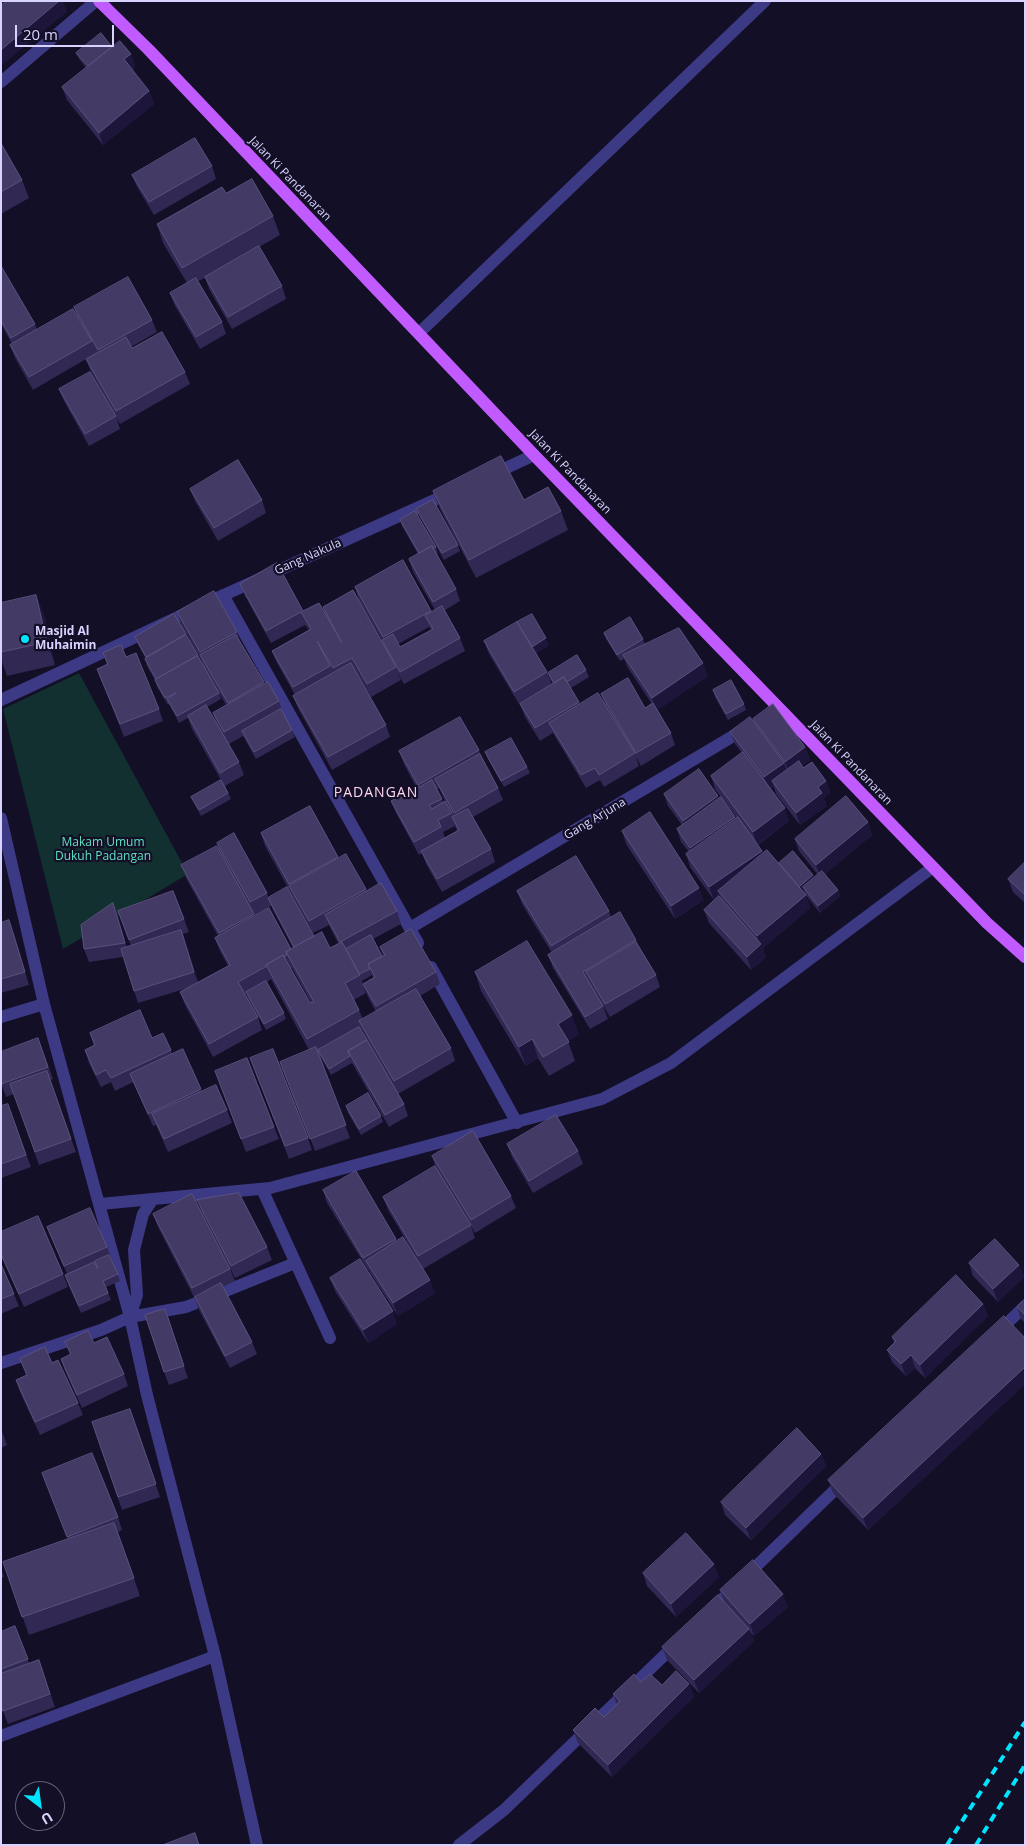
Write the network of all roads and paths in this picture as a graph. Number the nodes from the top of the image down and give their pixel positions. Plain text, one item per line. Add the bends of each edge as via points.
1 (98, 1) edge
2 (765, 1) edge
3 (1, 82) edge
4 (419, 333) junction
5 (534, 455) junction
6 (481, 479) edge
7 (463, 487) edge
8 (223, 595) junction
9 (1, 700) edge
10 (755, 724) edge
11 (1, 818) edge
12 (933, 867) junction
13 (410, 928) junction
14 (1024, 955) edge
15 (44, 1004) junction
16 (1, 1016) edge
17 (517, 1123) junction
18 (262, 1189) junction
19 (153, 1199) junction
20 (100, 1204) junction
21 (296, 1263) junction
22 (1025, 1306) edge
23 (130, 1316) junction
24 (330, 1338) dead end
25 (989, 1341) edge
26 (1, 1363) edge
27 (854, 1472) edge
28 (704, 1617) edge
29 (682, 1638) edge
30 (215, 1656) junction
31 (1, 1736) edge
32 (257, 1845) edge
33 (459, 1845) edge

1 - 3 street
1 - 4 main road, Jalan Ki Pandanaran via 156,57
2 - 4 street
4 - 5 main road, Jalan Ki Pandanaran
5 - 6 street
5 - 12 main road, Jalan Ki Pandanaran via 776,712
7 - 8 street, Gang Nakula
8 - 9 street, Gang Nakula
8 - 13 street
10 - 13 street, Gang Arjuna
11 - 15 street
12 - 14 main road, Jalan Ki Pandanaran via 987,923
12 - 17 street via 671,1063 602,1099
13 - 17 street
15 - 16 street
15 - 20 street
17 - 18 street
18 - 19 street
18 - 21 street
19 - 20 street
19 - 23 street via 143,1214 134,1250 137,1296
20 - 23 street
21 - 23 street via 186,1307
21 - 24 street
22 - 25 street
23 - 26 street via 101,1330
23 - 30 street via 147,1395
27 - 28 street
29 - 33 street via 504,1810
30 - 31 street
30 - 32 street

